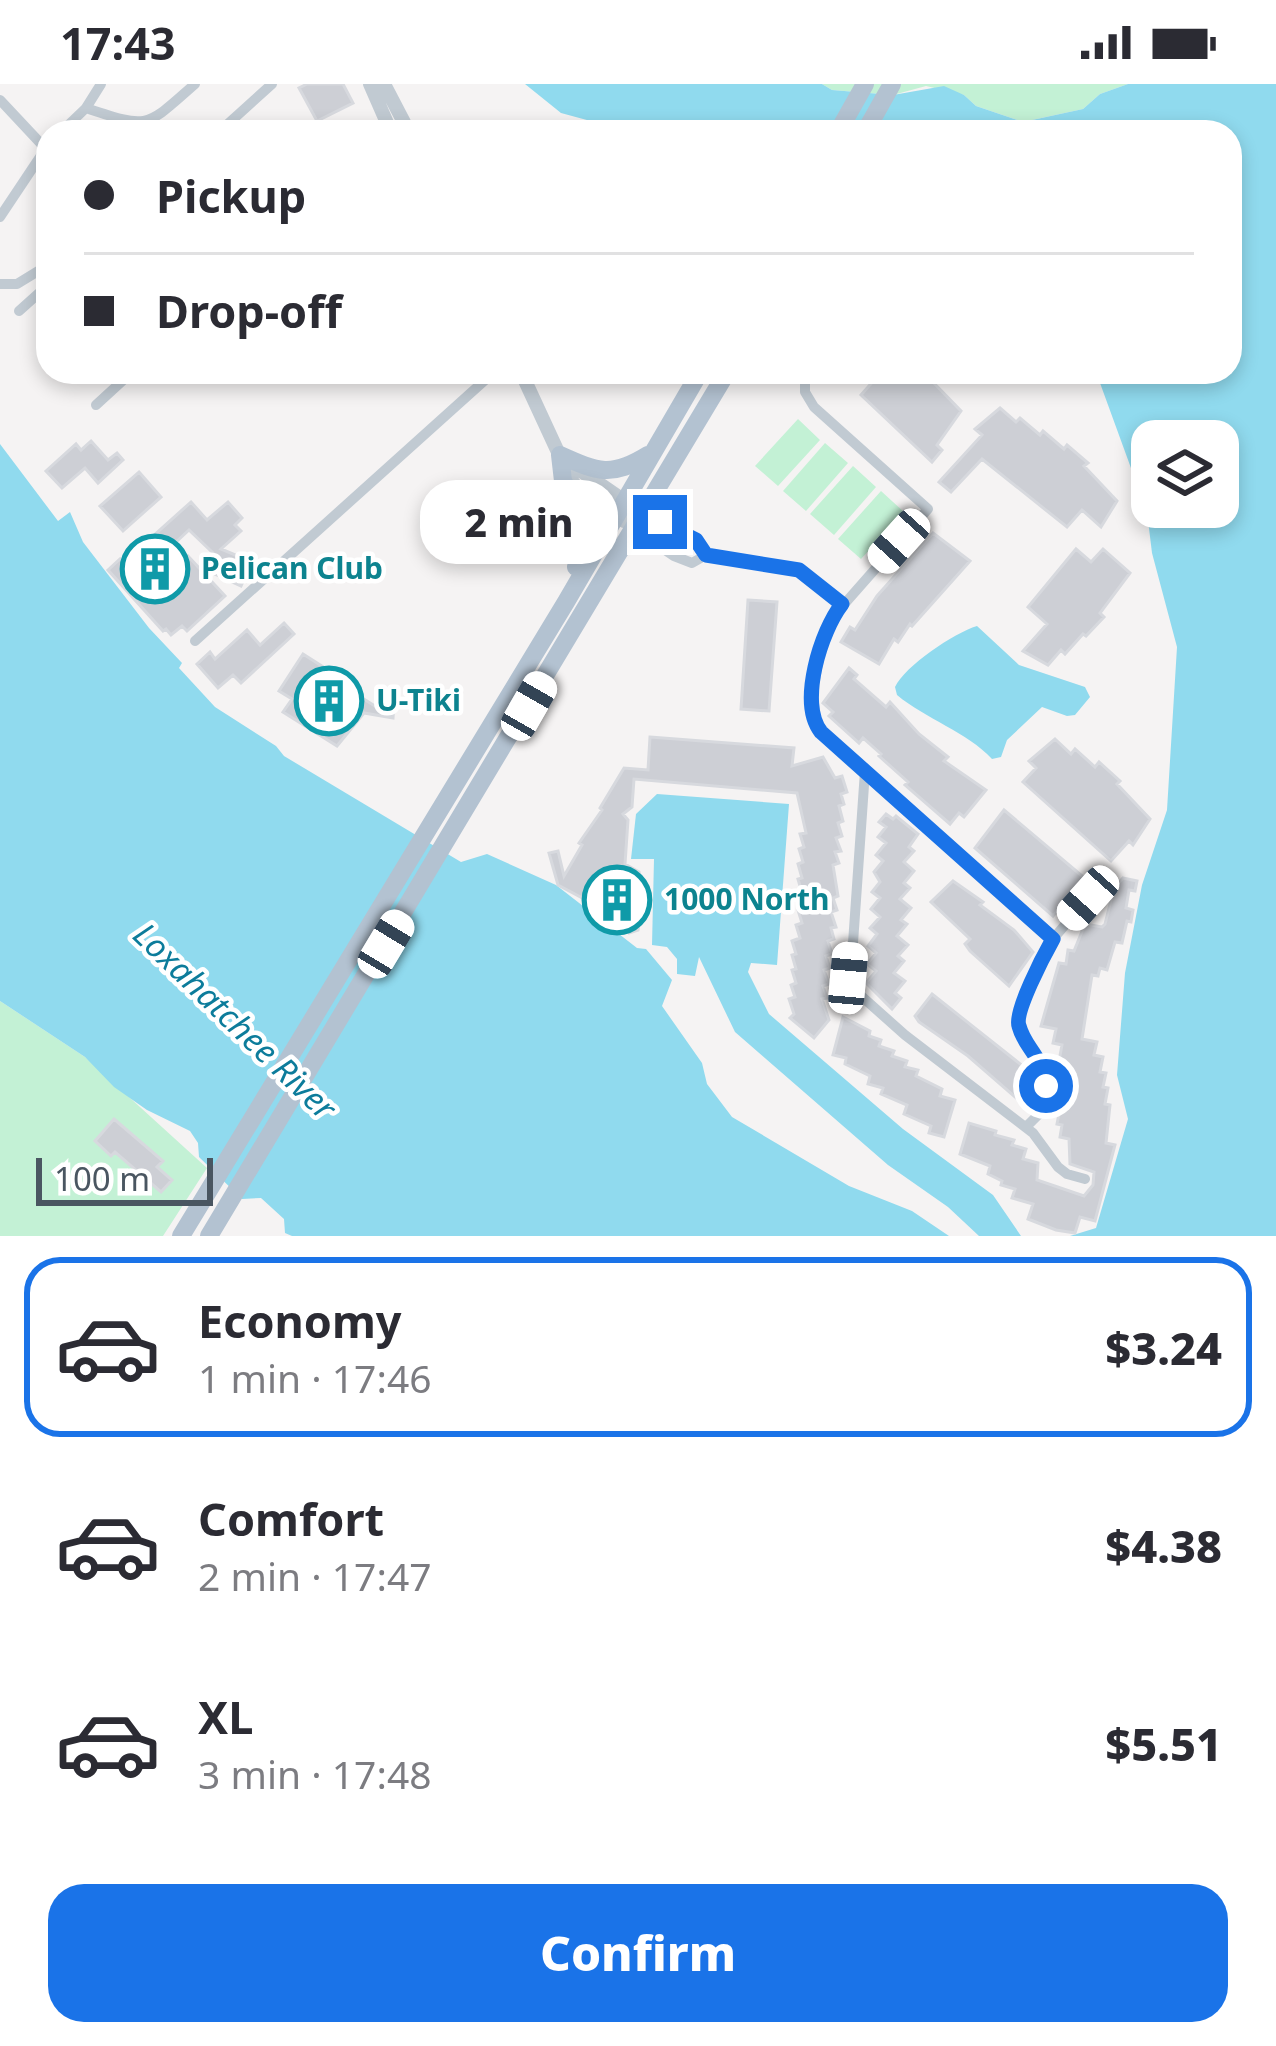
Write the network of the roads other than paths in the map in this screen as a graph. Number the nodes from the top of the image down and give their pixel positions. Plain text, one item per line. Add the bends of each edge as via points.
1 (101, 84) edge
2 (195, 84) edge
3 (272, 84) edge
4 (370, 84) edge
5 (384, 84) edge
6 (865, 84) edge
7 (892, 84) edge
8 (0, 100) edge
9 (86, 108) junction
10 (74, 120) edge
11 (125, 120) edge
12 (150, 120) edge
13 (232, 120) edge
14 (394, 120) edge
15 (397, 120) edge
16 (845, 120) edge
17 (872, 120) edge
18 (36, 137) edge
19 (36, 162) edge
20 (0, 217) edge
21 (36, 273) edge
22 (0, 284) edge
23 (36, 296) edge
24 (19, 311) dead end
25 (119, 384) edge
26 (481, 384) edge
27 (527, 384) edge
28 (693, 384) edge
29 (720, 384) edge
30 (805, 384) edge
31 (96, 405) dead end
32 (652, 452) junction
33 (560, 455) junction
34 (619, 508) junction
35 (638, 520) junction
36 (706, 555) junction
37 (566, 602) junction
38 (842, 604) junction
39 (195, 641) dead end
40 (865, 771) junction
41 (1088, 898) dead end
42 (1053, 939) junction
43 (1026, 1127) junction
44 (1085, 1179) dead end
45 (181, 1236) edge
46 (208, 1236) edge

1 - 9 street
2 - 12 street
3 - 13 street
4 - 14 street
5 - 15 street
6 - 16 main road
7 - 17 main road
8 - 18 street
9 - 10 street
9 - 11 street
19 - 20 street
21 - 22 street
23 - 24 street
25 - 31 street
26 - 39 street
27 - 33 street
28 - 32 main road
29 - 35 main road
30 - 38 street via 814,407 928,509
32 - 33 main road via 608,472
32 - 34 main road
33 - 34 street
33 - 37 main road via 563,481 589,525
34 - 35 street
34 - 37 main road
35 - 36 street via 696,540
35 - 36 street via 674,556 692,562
35 - 46 main road
36 - 38 street via 799,570
37 - 45 main road
38 - 40 street via 824,633 810,710 821,732
40 - 42 street
40 - 43 street via 850,986
41 - 42 street
42 - 43 street via 1018,1016 1046,1086 1041,1112
43 - 44 street via 1058,1167

